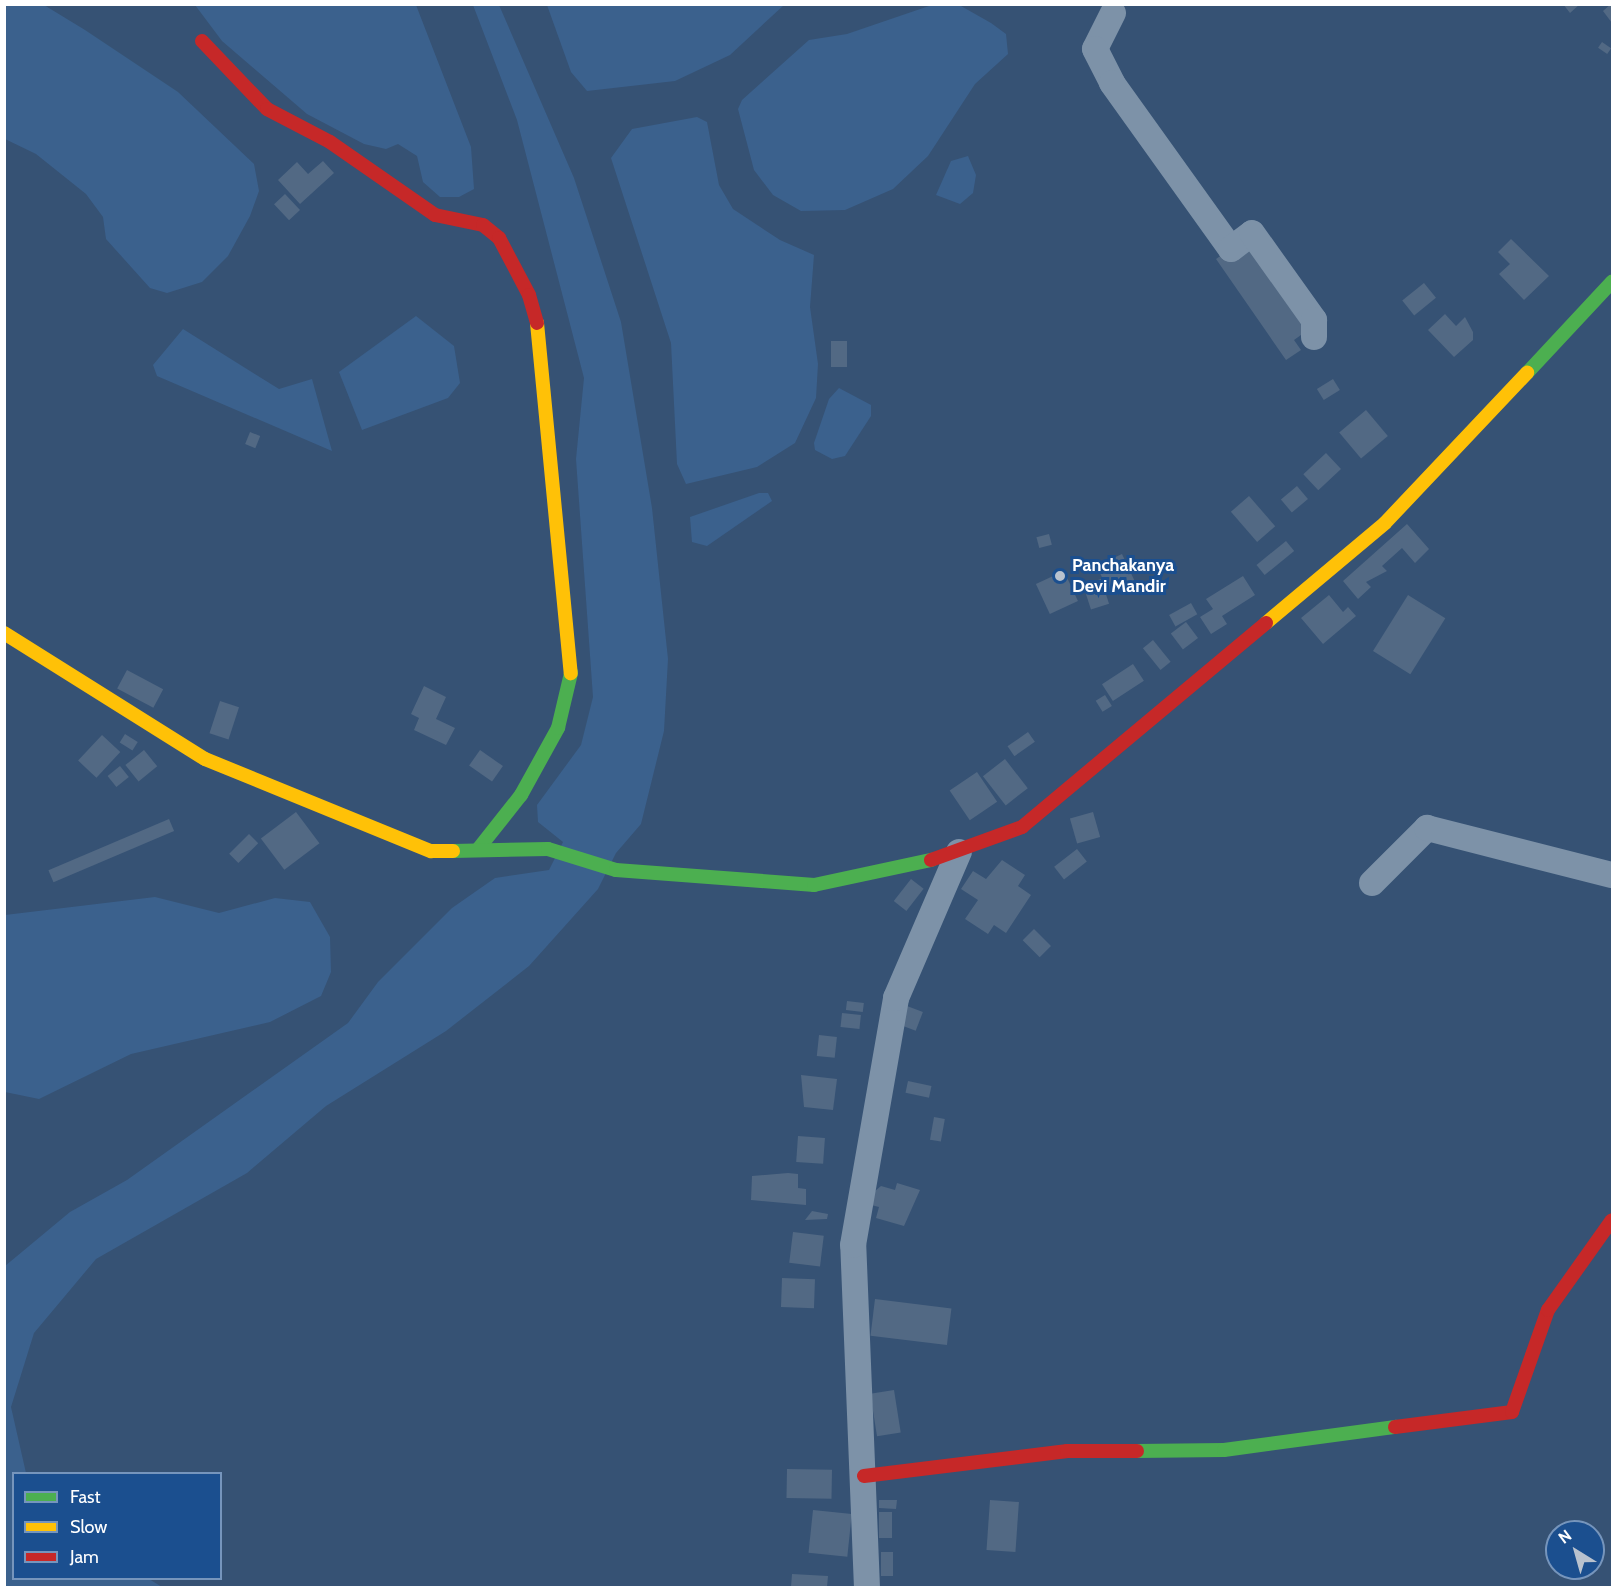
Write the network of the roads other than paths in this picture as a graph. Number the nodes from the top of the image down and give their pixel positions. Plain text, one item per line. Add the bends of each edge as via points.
1 (1113, 13) dead end
2 (202, 41) dead end
3 (1612, 282) edge
4 (1314, 337) dead end
5 (4, 633) edge
6 (479, 848) junction
7 (959, 852) junction
8 (1612, 875) edge
9 (1372, 883) dead end
10 (1612, 1220) edge
11 (864, 1476) junction
12 (867, 1587) edge

1 - 4 street via 1095,50 1112,83 1231,249 1252,233 1314,320
2 - 6 street via 267,109 330,142 435,215 483,225 499,238 529,295 543,346 571,673 558,728 521,795
3 - 7 street via 1385,523 1022,827
5 - 6 street via 206,759 431,851
6 - 7 street via 548,849 616,870 814,885
7 - 11 street via 896,998 853,1245
8 - 9 street via 1427,828
10 - 11 street via 1548,1310 1512,1412 1224,1450 1067,1451
11 - 12 street

